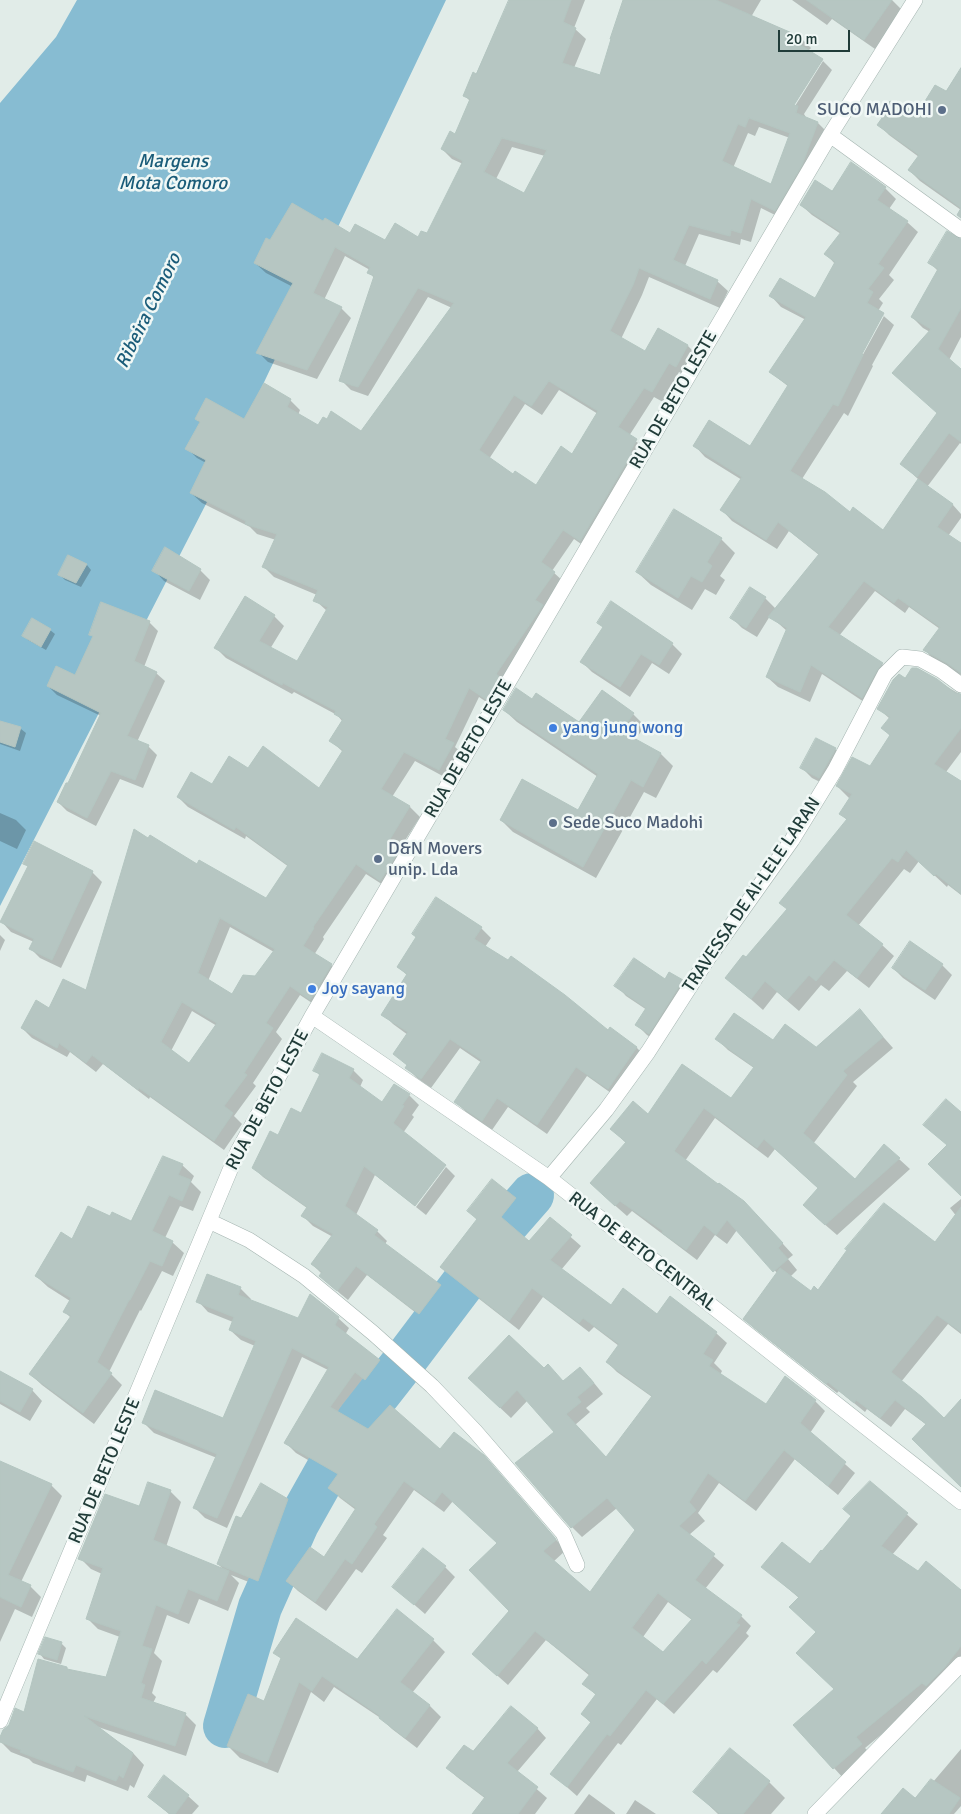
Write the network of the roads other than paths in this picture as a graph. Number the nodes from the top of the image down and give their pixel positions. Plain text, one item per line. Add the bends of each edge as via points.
1 (915, 0) edge
2 (830, 135) junction
3 (961, 230) edge
4 (961, 685) edge
5 (312, 1016) junction
6 (549, 1178) junction
7 (209, 1221) junction
8 (961, 1502) edge
9 (577, 1566) dead end
10 (961, 1664) edge
11 (0, 1721) edge
12 (815, 1814) edge

1 - 2 street, RUA DE BETO LESTE
2 - 3 street
2 - 5 street, RUA DE BETO LESTE
4 - 6 street, TRAVESSA DE AI-LELE LARAN via 920,659 902,658 886,674 792,840 709,957 643,1059 606,1110
5 - 6 street, RUA DE BETO CENTRAL
5 - 7 street, RUA DE BETO LESTE via 238,1151
6 - 8 street, RUA DE BETO CENTRAL
7 - 9 street via 249,1240 304,1276 373,1332 432,1386 563,1533
7 - 11 street, RUA DE BETO LESTE
10 - 12 street

